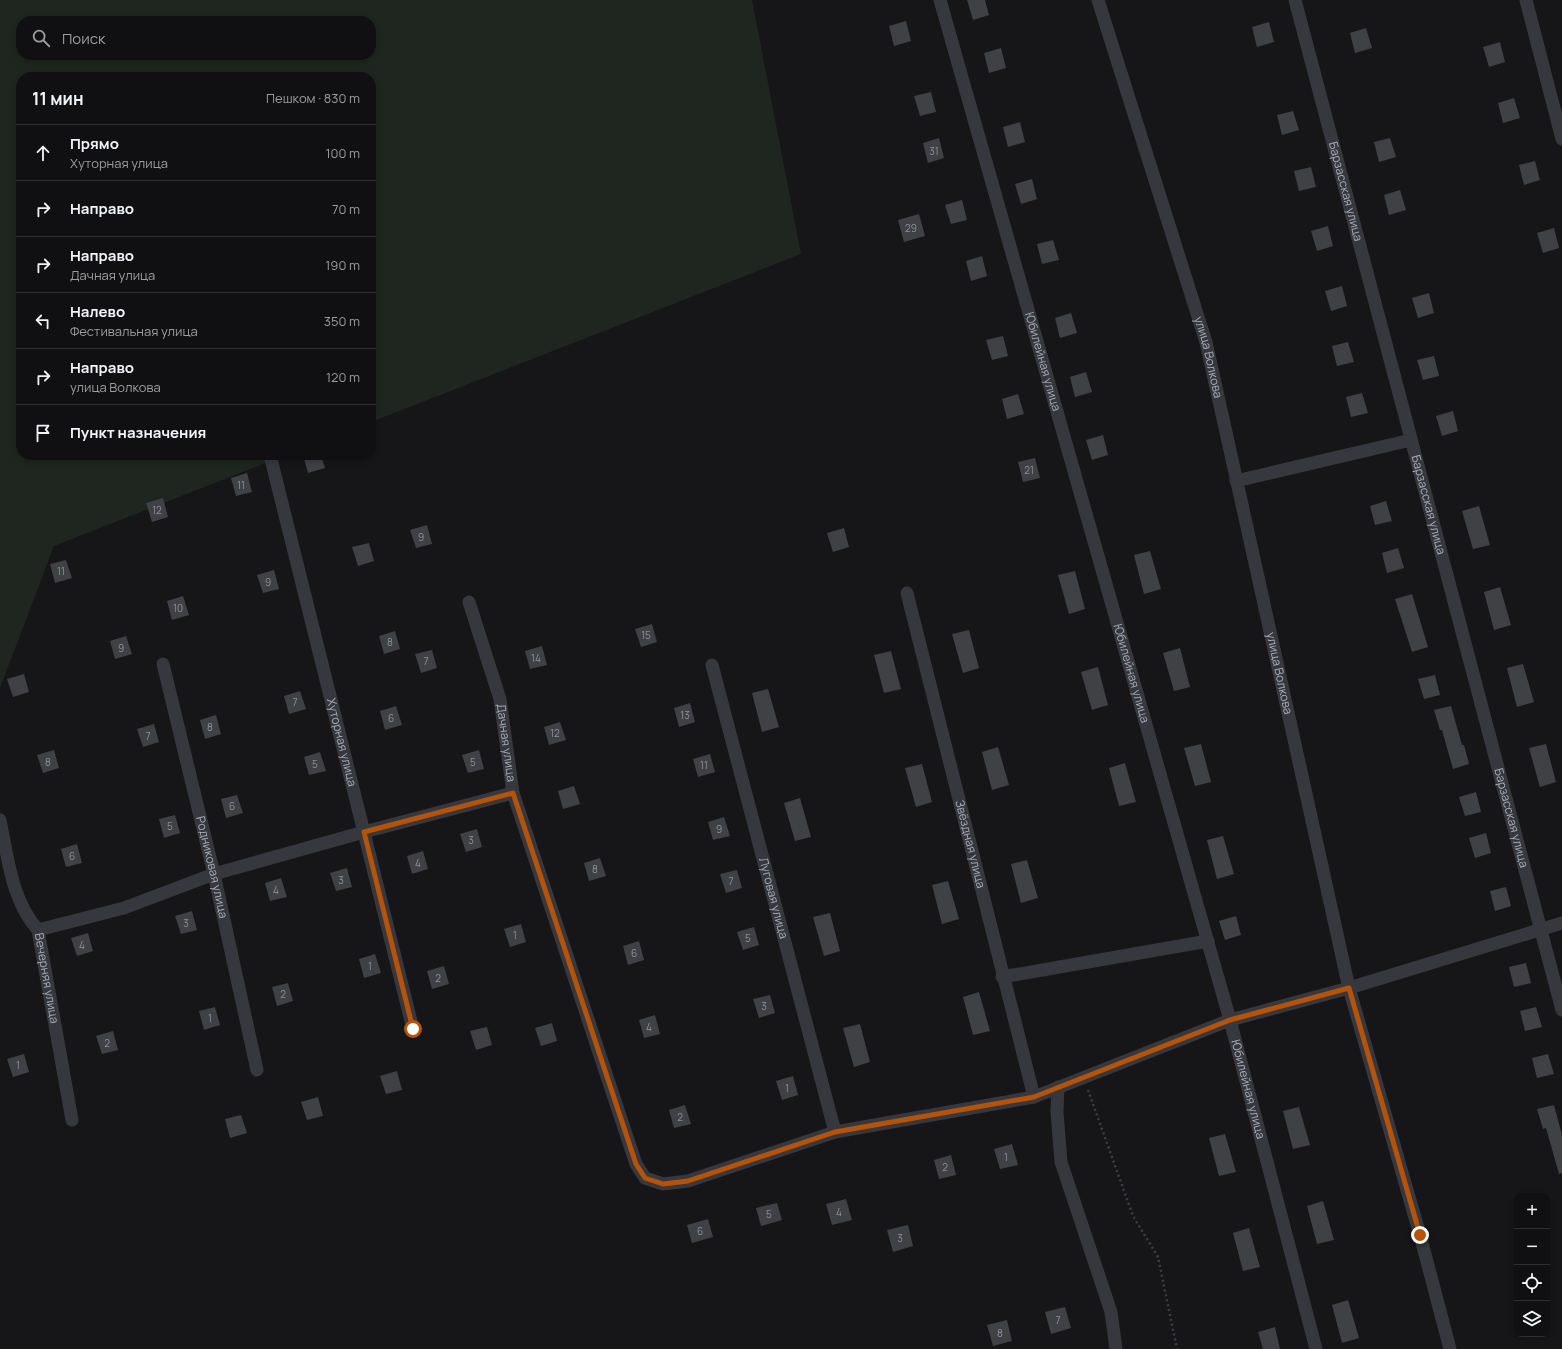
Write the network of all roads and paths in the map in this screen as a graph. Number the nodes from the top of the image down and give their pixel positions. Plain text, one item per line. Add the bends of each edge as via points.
1 (940, 0) edge
2 (1098, 0) edge
3 (1295, 0) edge
4 (1526, 0) edge
5 (1562, 139) edge
6 (1412, 440) junction
7 (271, 460) edge
8 (1236, 481) junction
9 (907, 593) dead end
10 (469, 602) dead end
11 (163, 664) dead end
12 (712, 665) dead end
13 (513, 793) junction
14 (0, 820) edge
15 (364, 832) junction
16 (214, 874) junction
17 (1562, 923) edge
18 (38, 930) junction
19 (1541, 930) junction
20 (1208, 942) junction
21 (1002, 977) junction
22 (1349, 988) junction
23 (1562, 1010) edge
24 (1230, 1020) junction
25 (413, 1029) dead end
26 (257, 1070) dead end
27 (1083, 1076) junction
28 (1058, 1087) junction
29 (1034, 1097) junction
30 (72, 1120) dead end
31 (835, 1132) junction
32 (1116, 1349) edge
33 (1177, 1349) edge
34 (1316, 1349) edge
35 (1450, 1349) edge

1 - 20 street, Юбилейная улица
2 - 8 street, улица Волкова via 1206,342
3 - 6 street, Барзасская улица
4 - 5 street
6 - 8 street
6 - 19 street, Барзасская улица
7 - 15 street, Хуторная улица
8 - 22 street, улица Волкова
9 - 21 street, Звёздная улица
10 - 13 street, Дачная улица via 500,699
11 - 16 street, Родниковая улица
12 - 31 street, Луговая улица
13 - 15 street
13 - 31 street, Дачная улица via 636,1164 645,1178 663,1184 688,1181
14 - 18 street, Вечерняя улица via 18,898 29,920
15 - 16 street
15 - 25 street, Хуторная улица
16 - 18 street via 124,908
16 - 26 street, Родниковая улица
17 - 19 street
18 - 30 street, Вечерняя улица
19 - 22 street
19 - 23 street, Барзасская улица
20 - 21 street
20 - 24 street, Юбилейная улица
21 - 29 street, Звёздная улица
22 - 24 street
22 - 35 street, улица Волкова
24 - 27 street
24 - 34 street, Юбилейная улица
27 - 28 street
27 - 33 path via 1133,1216 1158,1257
28 - 29 street
28 - 32 street via 1061,1162 1111,1312
29 - 31 street

